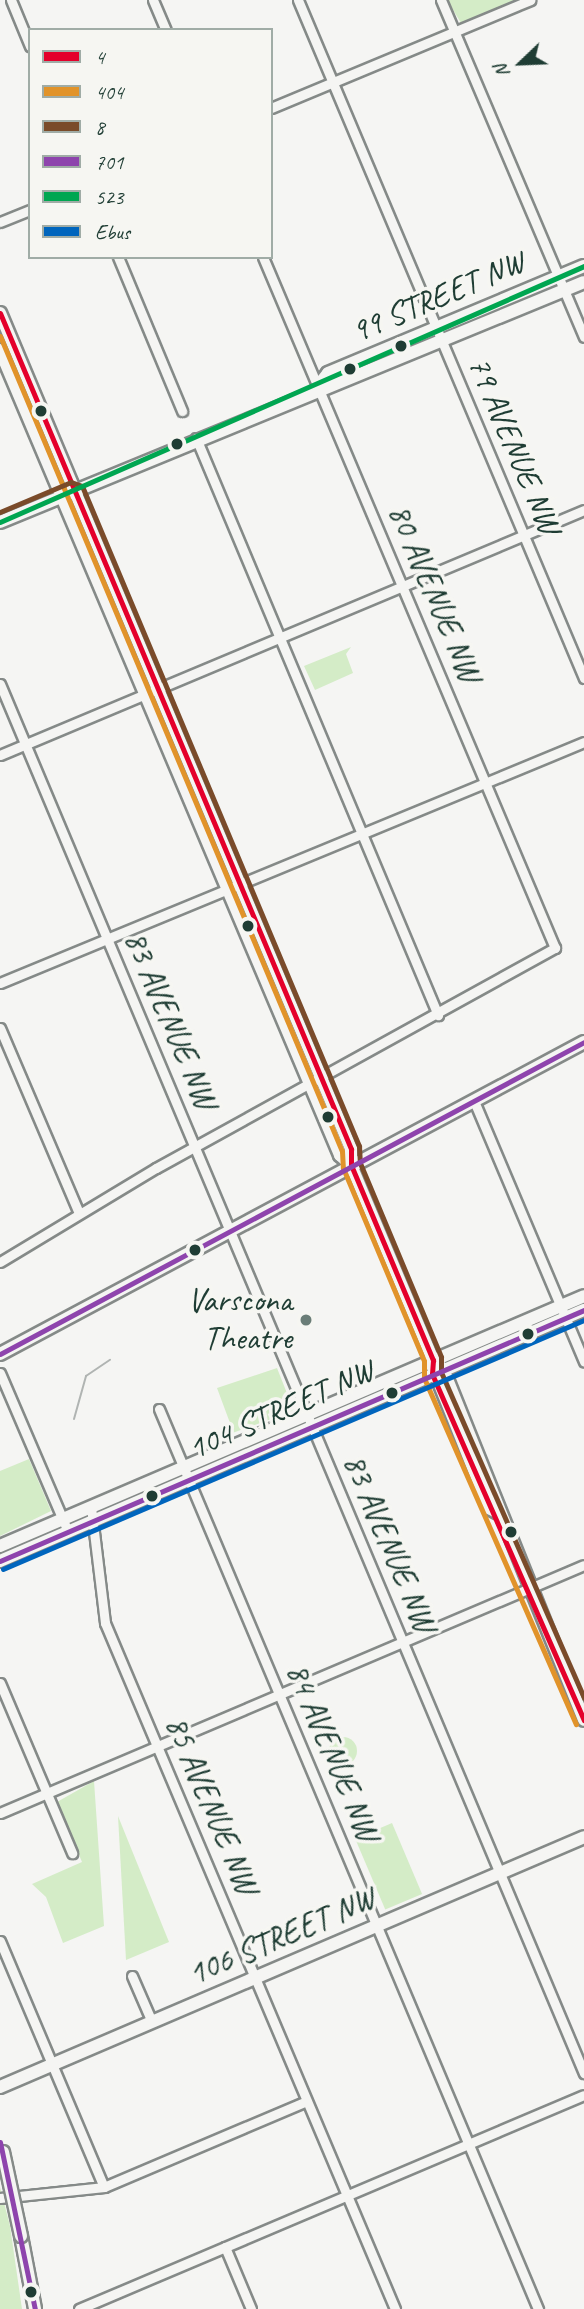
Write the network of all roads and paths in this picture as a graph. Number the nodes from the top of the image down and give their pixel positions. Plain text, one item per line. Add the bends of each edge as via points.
1 (11, 0) edge
2 (153, 0) edge
3 (298, 0) edge
4 (441, 0) edge
5 (530, 0) edge
6 (165, 28) edge
7 (454, 31) junction
8 (28, 41) edge
9 (332, 82) junction
10 (273, 107) edge
11 (28, 211) edge
12 (0, 222) edge
13 (119, 259) edge
14 (264, 259) edge
15 (584, 266) edge
16 (558, 277) junction
17 (584, 282) edge
18 (564, 290) junction
19 (0, 313) edge
20 (436, 328) junction
21 (584, 337) edge
22 (442, 342) junction
23 (0, 350) edge
24 (318, 386) junction
25 (182, 411) dead end
26 (196, 438) junction
27 (68, 493) junction
28 (584, 510) edge
29 (0, 522) edge
30 (524, 536) junction
31 (403, 586) junction
32 (280, 638) junction
33 (584, 678) edge
34 (0, 684) edge
35 (151, 692) junction
36 (584, 743) edge
37 (26, 744) junction
38 (0, 755) edge
39 (485, 784) junction
40 (362, 834) junction
41 (233, 885) junction
42 (107, 939) junction
43 (0, 983) edge
44 (438, 1015) junction
45 (0, 1028) edge
46 (584, 1042) edge
47 (316, 1081) junction
48 (474, 1101) junction
49 (194, 1147) junction
50 (351, 1166) junction
51 (79, 1213) junction
52 (230, 1231) junction
53 (0, 1262) edge
54 (584, 1296) edge
55 (584, 1310) edge
56 (563, 1312) junction
57 (0, 1354) edge
58 (584, 1362) edge
59 (436, 1367) junction
60 (0, 1373) edge
61 (159, 1409) dead end
62 (306, 1415) junction
63 (312, 1429) junction
64 (184, 1467) junction
65 (190, 1481) junction
66 (91, 1507) junction
67 (63, 1519) junction
68 (96, 1520) junction
69 (68, 1532) junction
70 (0, 1546) edge
71 (0, 1561) edge
72 (584, 1566) edge
73 (530, 1588) junction
74 (401, 1642) junction
75 (0, 1683) edge
76 (279, 1693) junction
77 (584, 1720) edge
78 (157, 1745) junction
79 (48, 1793) junction
80 (0, 1813) edge
81 (584, 1837) edge
82 (72, 1853) dead end
83 (500, 1875) junction
84 (377, 1927) junction
85 (0, 1941) edge
86 (132, 1976) dead end
87 (256, 1979) junction
88 (152, 2022) junction
89 (52, 2064) junction
90 (584, 2073) edge
91 (0, 2087) edge
92 (584, 2095) edge
93 (307, 2101) junction
94 (468, 2144) junction
95 (1, 2147) edge
96 (104, 2187) junction
97 (347, 2195) junction
98 (0, 2198) edge
99 (225, 2247) junction
100 (35, 2309) edge
101 (79, 2309) edge
102 (251, 2309) edge
103 (395, 2309) edge
104 (538, 2309) edge

1 - 8 street
2 - 6 street
3 - 9 street, 79 AVENUE NW
4 - 7 street
5 - 7 street
7 - 9 street
7 - 16 street
9 - 10 street
9 - 20 street, 79 AVENUE NW
11 - 12 street
13 - 25 street
14 - 24 street, 80 AVENUE NW
15 - 16 main road, 99 STREET NW
16 - 18 street
16 - 20 main road, 99 STREET NW
17 - 18 main road, 99 STREET NW
18 - 21 street
18 - 22 main road, 99 STREET NW
19 - 27 main road
20 - 22 street, 79 AVENUE NW
20 - 24 main road, 99 STREET NW via 328,373
22 - 24 main road, 99 STREET NW via 334,387
22 - 30 street, 79 AVENUE NW
23 - 27 main road
24 - 26 main road, 99 STREET NW
24 - 31 street, 80 AVENUE NW
26 - 27 main road, 99 STREET NW
26 - 32 street
27 - 29 main road, 99 STREET NW
27 - 35 main road
28 - 30 street
30 - 31 street
30 - 33 street, 79 AVENUE NW
31 - 32 street
31 - 39 street, 80 AVENUE NW
32 - 35 street
32 - 40 street
34 - 37 street, 83 AVENUE NW
35 - 37 street
35 - 41 main road
36 - 39 street
37 - 38 street
37 - 42 street, 83 AVENUE NW
39 - 40 street
39 - 44 street, 80 AVENUE NW via 555,948
40 - 41 street
40 - 44 street
41 - 42 street
41 - 47 main road
42 - 43 street
42 - 49 street, 83 AVENUE NW
44 - 47 street
45 - 51 street
46 - 48 main road
47 - 49 street
47 - 50 main road
48 - 50 main road
48 - 56 street
49 - 51 street
49 - 52 street, 83 AVENUE NW
50 - 52 main road
50 - 59 main road
51 - 53 street via 73,1223
52 - 57 main road
52 - 62 street, 83 AVENUE NW
54 - 56 main road, 104 STREET NW
55 - 56 main road, 104 STREET NW
56 - 58 street
56 - 59 main road, 104 STREET NW
59 - 62 main road, 104 STREET NW
59 - 63 main road, 104 STREET NW
59 - 73 main road via 489,1508 498,1513
60 - 67 street
61 - 64 street, 84 AVENUE NW
62 - 63 street, 83 AVENUE NW
62 - 64 main road, 104 STREET NW
63 - 65 main road, 104 STREET NW
63 - 74 street, 83 AVENUE NW
64 - 65 street, 84 AVENUE NW
64 - 66 main road, 104 STREET NW
65 - 68 main road, 104 STREET NW
65 - 76 street, 84 AVENUE NW
66 - 67 main road, 104 STREET NW
66 - 68 street, 85 AVENUE NW
67 - 69 street
67 - 70 main road, 104 STREET NW
68 - 69 main road, 104 STREET NW
68 - 78 street, 85 AVENUE NW via 105,1623
69 - 71 main road, 104 STREET NW
72 - 73 street
73 - 74 street
73 - 77 main road
74 - 76 street
74 - 83 street, 83 AVENUE NW
75 - 79 street
76 - 78 street
76 - 84 street, 84 AVENUE NW
78 - 79 street
78 - 87 street, 85 AVENUE NW
79 - 80 street
79 - 82 street
81 - 83 main road, 106 STREET NW
83 - 84 main road, 106 STREET NW
83 - 90 street, 83 AVENUE NW
84 - 87 main road, 106 STREET NW
84 - 94 street, 84 AVENUE NW
85 - 89 street
86 - 88 street
87 - 88 main road, 106 STREET NW
87 - 93 street, 85 AVENUE NW
88 - 89 main road, 106 STREET NW
89 - 91 main road, 106 STREET NW
89 - 96 street
92 - 94 street
93 - 96 street
93 - 97 street, 85 AVENUE NW
94 - 97 street
94 - 104 street, 84 AVENUE NW
95 - 100 main road, bridge
96 - 98 street
97 - 99 street
97 - 103 street, 85 AVENUE NW
99 - 101 street
99 - 102 street

